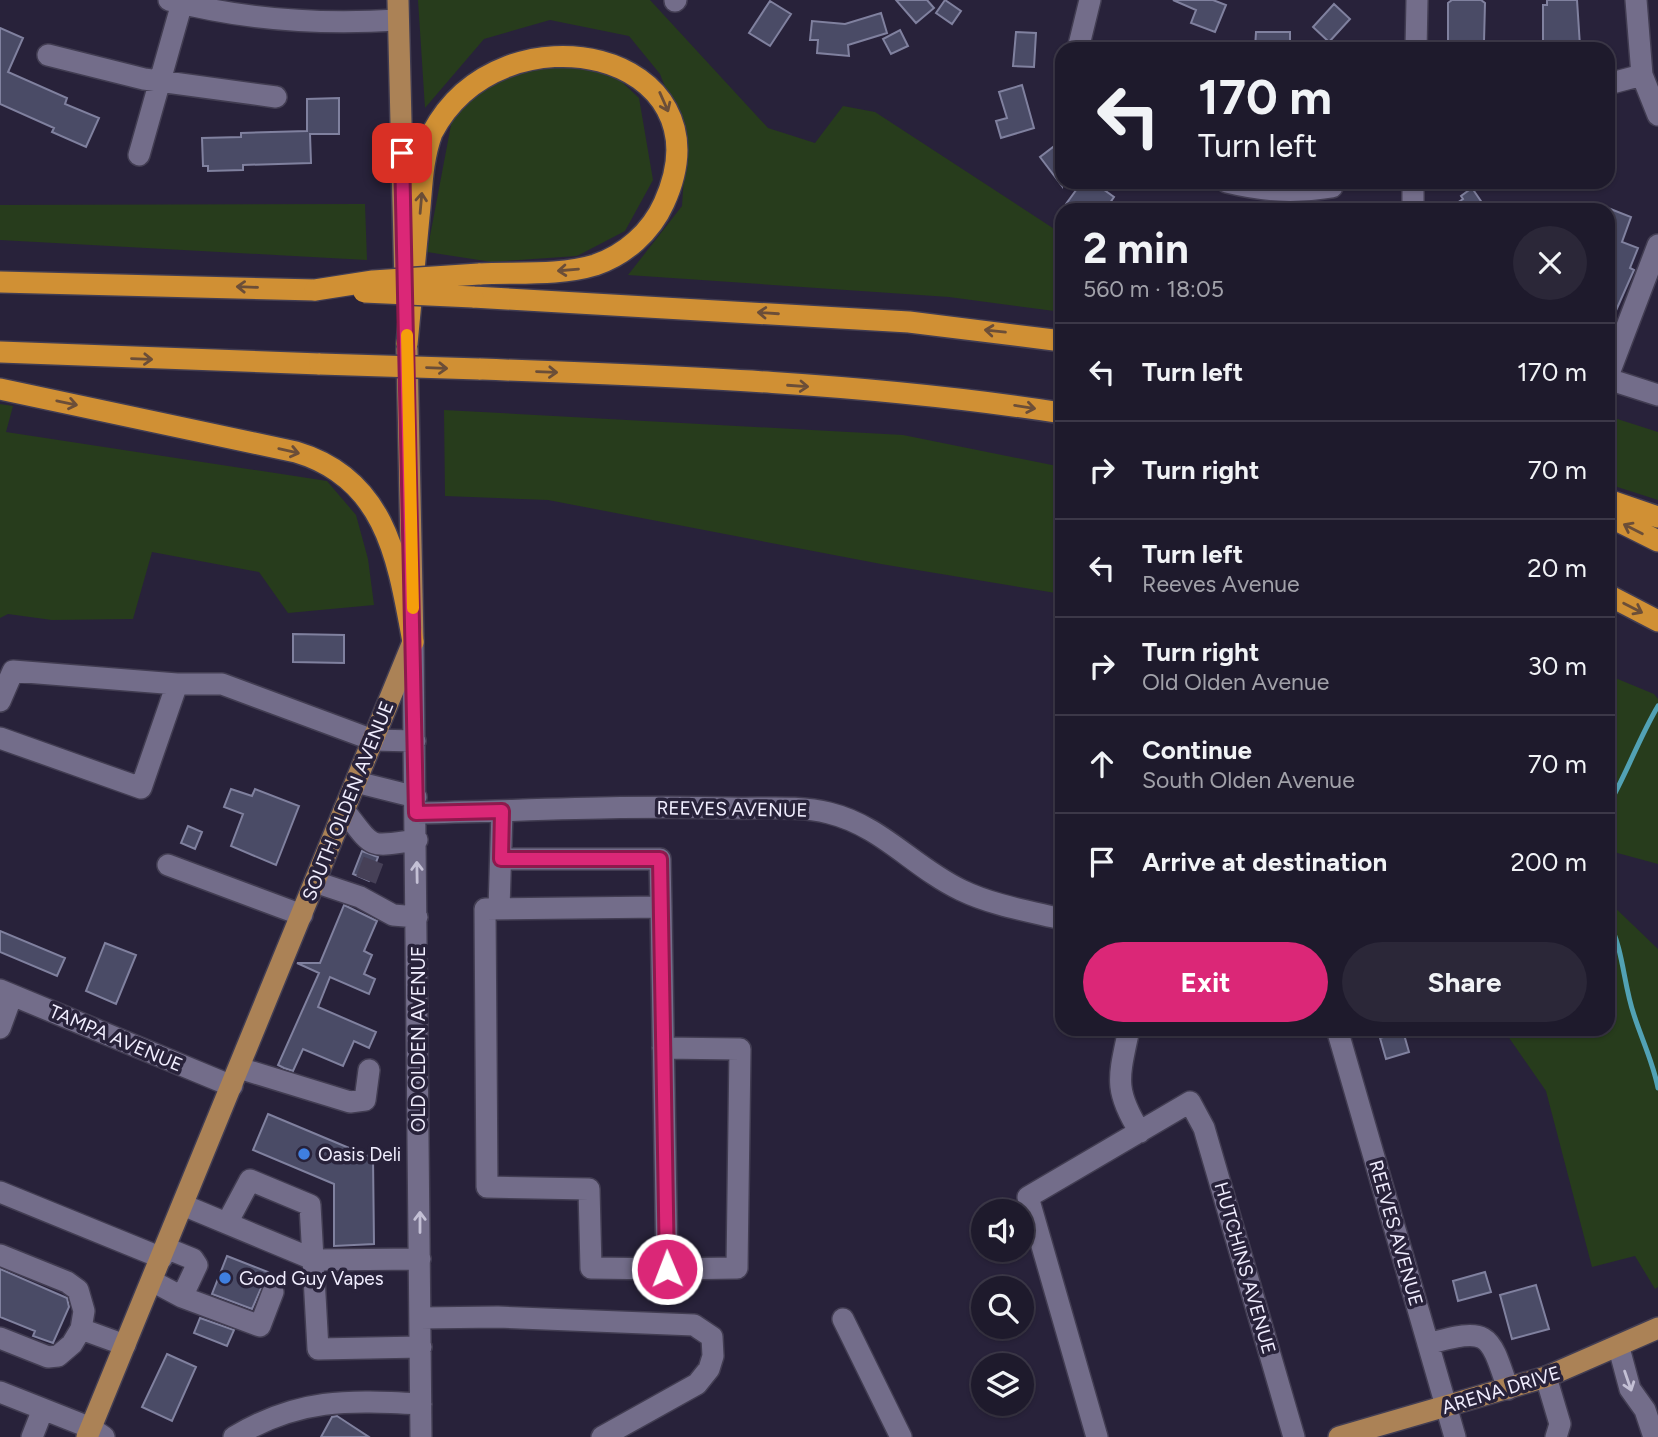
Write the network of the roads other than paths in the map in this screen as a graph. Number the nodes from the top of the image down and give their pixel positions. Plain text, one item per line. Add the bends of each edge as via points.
1 (1090, 0) edge
2 (1417, 0) edge
3 (1636, 0) edge
4 (175, 2) edge
5 (398, 10) edge
6 (597, 41) dead end
7 (1079, 42) edge
8 (1416, 42) edge
9 (506, 47) dead end
10 (48, 55) dead end
11 (1642, 75) junction
12 (162, 82) junction
13 (1615, 82) edge
14 (276, 97) dead end
15 (1658, 115) edge
16 (139, 155) dead end
17 (1260, 189) edge
18 (1318, 189) edge
19 (1658, 245) edge
20 (0, 282) edge
21 (315, 290) junction
22 (1055, 340) edge
23 (407, 344) junction
24 (0, 352) edge
25 (1615, 359) edge
26 (1615, 380) edge
27 (0, 389) edge
28 (1658, 395) edge
29 (1055, 412) edge
30 (1615, 502) edge
31 (1658, 517) edge
32 (1615, 520) edge
33 (1658, 541) edge
34 (1615, 600) edge
35 (1658, 621) edge
36 (413, 642) junction
37 (177, 684) junction
38 (0, 701) edge
39 (0, 737) edge
40 (373, 740) junction
41 (415, 741) junction
42 (356, 782) junction
43 (416, 805) junction
44 (344, 810) junction
45 (502, 811) junction
46 (416, 840) junction
47 (501, 859) junction
48 (169, 865) dead end
49 (315, 883) junction
50 (661, 907) junction
51 (499, 909) junction
52 (302, 915) junction
53 (417, 917) junction
54 (1055, 917) edge
55 (6, 993) edge
56 (0, 1028) edge
57 (1128, 1036) edge
58 (1339, 1036) edge
59 (663, 1048) junction
60 (369, 1070) dead end
61 (236, 1077) junction
62 (1140, 1132) junction
63 (0, 1192) edge
64 (183, 1205) junction
65 (227, 1223) junction
66 (164, 1253) junction
67 (0, 1255) edge
68 (420, 1259) junction
69 (315, 1260) junction
70 (667, 1269) junction
71 (152, 1281) junction
72 (273, 1292) dead end
73 (182, 1297) junction
74 (420, 1318) junction
75 (843, 1319) dead end
76 (1658, 1328) edge
77 (81, 1329) junction
78 (0, 1338) edge
79 (1428, 1344) junction
80 (125, 1345) junction
81 (421, 1347) junction
82 (1619, 1348) junction
83 (1546, 1377) junction
84 (1508, 1389) junction
85 (0, 1392) edge
86 (421, 1404) junction
87 (1446, 1408) junction
88 (43, 1409) junction
89 (94, 1434) edge
90 (32, 1437) edge
91 (234, 1437) edge
92 (421, 1437) edge
93 (602, 1437) edge
94 (901, 1437) edge
95 (1097, 1437) edge
96 (1294, 1437) edge
97 (1339, 1437) edge
98 (1455, 1437) edge
99 (1556, 1437) edge
100 (1654, 1437) edge

1 - 7 street
2 - 8 street
3 - 11 street
4 - 5 street via 292,20 349,23
4 - 12 street
5 - 23 main road, SOUTH OLDEN AVENUE
6 -> 21 highway, bridge via 643,70 666,106 673,128 675,169 660,212 633,244 596,265 573,270 373,281
23 -> 9 highway via 425,159 432,134 459,87
10 - 12 street
11 - 13 street
11 - 15 street
12 - 14 street
12 - 16 street
17 - 18 street
19 - 25 street
21 -> 20 highway
22 -> 21 highway, bridge via 895,321
23 - 36 main road, SOUTH OLDEN AVENUE
24 -> 29 highway, bridge via 614,374 903,393
26 - 28 street
27 -> 36 highway via 296,452 338,470 370,503 398,561
30 - 31 highway
33 -> 32 highway
34 -> 35 highway
36 - 40 main road, SOUTH OLDEN AVENUE
36 - 41 street, OLD OLDEN AVENUE
37 - 38 street via 13,671
37 - 39 street via 141,788
37 - 40 street via 222,684
40 - 41 street
40 - 42 main road, SOUTH OLDEN AVENUE
41 - 43 street, OLD OLDEN AVENUE
42 - 43 street, REEVES AVENUE
42 - 44 main road, SOUTH OLDEN AVENUE
43 - 45 street, REEVES AVENUE
43 - 46 street, OLD OLDEN AVENUE
44 - 46 street via 373,847
44 - 49 main road, SOUTH OLDEN AVENUE
45 - 47 street
45 - 54 street, REEVES AVENUE via 677,807 822,811 883,835 960,890
53 -> 46 street, OLD OLDEN AVENUE
47 - 50 street via 660,859
47 - 51 street
48 - 52 street
49 - 52 main road, SOUTH OLDEN AVENUE
49 - 53 street via 358,887 393,915
50 - 51 street
50 - 59 street
51 - 70 street via 485,909 487,1187 589,1189 591,1268
52 - 61 main road, SOUTH OLDEN AVENUE
68 -> 53 street, OLD OLDEN AVENUE
55 - 56 street
55 - 61 street, TAMPA AVENUE
57 - 62 street via 1119,1080 1124,1106
58 - 79 street, REEVES AVENUE
59 - 70 street
59 - 70 street via 740,1049 737,1268
60 - 61 street, TAMPA AVENUE via 365,1100 350,1102
61 - 64 main road, SOUTH OLDEN AVENUE
62 - 95 street via 1028,1197
62 - 96 street, HUTCHINS AVENUE via 1190,1102 1204,1128
63 - 66 street
64 - 65 street
64 - 66 main road, SOUTH OLDEN AVENUE
65 - 69 street
65 - 69 street via 250,1180 310,1205
66 - 71 main road, SOUTH OLDEN AVENUE
66 - 73 street via 192,1259 197,1265
67 - 77 street via 78,1290 84,1311
68 - 69 street
68 - 74 street, OLD OLDEN AVENUE
69 - 81 street via 318,1349
71 - 73 street
71 - 80 main road, SOUTH OLDEN AVENUE
72 - 73 street via 260,1326
74 - 81 street, OLD OLDEN AVENUE
74 - 93 street via 694,1325 707,1331 713,1356 696,1384
75 - 94 street
76 - 82 main road, ARENA DRIVE
77 - 78 street via 72,1345 58,1356 48,1357
77 - 80 street
79 - 84 street via 1461,1335 1480,1336 1494,1348
79 - 87 street, REEVES AVENUE
80 - 89 main road, SOUTH OLDEN AVENUE
81 - 86 street, OLD OLDEN AVENUE
82 - 83 main road, ARENA DRIVE
82 -> 100 street via 1630,1388 1645,1410
83 - 84 main road, ARENA DRIVE
83 - 99 street via 1560,1424
84 - 87 main road, ARENA DRIVE
85 - 88 street
86 - 91 street via 366,1401 300,1408 266,1418
86 - 92 street, OLD OLDEN AVENUE
87 - 97 main road, ARENA DRIVE
87 - 98 street, REEVES AVENUE
88 - 89 street
88 - 90 street

